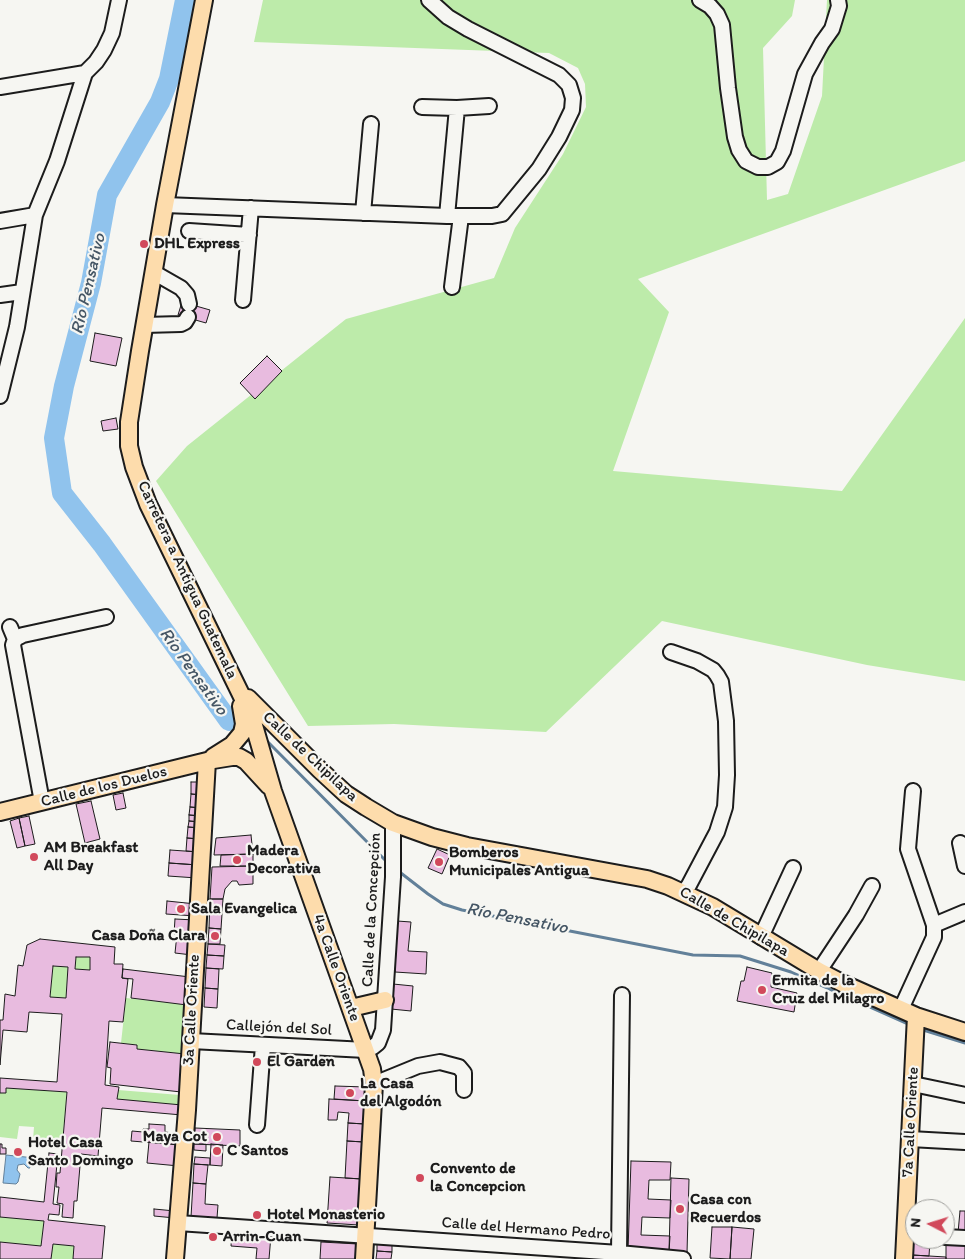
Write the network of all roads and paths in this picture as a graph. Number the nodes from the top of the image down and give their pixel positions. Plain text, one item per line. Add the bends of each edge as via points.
1 (119, 0) edge
2 (204, 0) edge
3 (429, 0) edge
4 (700, 0) edge
5 (838, 0) edge
6 (85, 73) junction
7 (0, 84) edge
8 (489, 106) dead end
9 (422, 107) dead end
10 (458, 108) junction
11 (371, 124) dead end
12 (165, 205) junction
13 (251, 208) junction
14 (363, 213) junction
15 (35, 215) junction
16 (454, 216) junction
17 (0, 221) edge
18 (190, 231) dead end
19 (249, 235) junction
20 (153, 272) junction
21 (452, 286) dead end
22 (22, 292) junction
23 (0, 295) edge
24 (243, 300) dead end
25 (144, 325) junction
26 (0, 396) edge
27 (106, 617) dead end
28 (671, 652) dead end
29 (238, 687) junction
30 (250, 733) junction
31 (207, 761) junction
32 (273, 791) junction
33 (913, 791) dead end
34 (42, 802) junction
35 (0, 812) edge
36 (393, 823) junction
37 (960, 843) dead end
38 (965, 866) edge
39 (793, 868) dead end
40 (872, 886) dead end
41 (684, 892) junction
42 (965, 912) edge
43 (934, 925) junction
44 (761, 937) junction
45 (819, 971) junction
46 (622, 995) dead end
47 (385, 1000) junction
48 (351, 1008) junction
49 (909, 1019) junction
50 (958, 1030) edge
51 (191, 1041) junction
52 (263, 1045) junction
53 (366, 1050) junction
54 (374, 1084) junction
55 (913, 1084) junction
56 (464, 1090) dead end
57 (965, 1095) edge
58 (257, 1125) dead end
59 (910, 1139) junction
60 (965, 1142) edge
61 (910, 1199) edge
62 (178, 1223) junction
63 (366, 1236) junction
64 (539, 1253) edge
65 (619, 1253) junction
66 (175, 1259) edge
67 (364, 1259) edge
68 (683, 1259) edge

1 - 6 street via 112,33 96,62
2 - 12 main road, Carretera a Antigua Guatemala
3 - 16 street via 468,29 560,75 569,85 573,98 572,110 559,137 509,208 492,216
4 - 5 street via 710,6 722,25 735,137 746,161 758,167 768,167 776,162 783,151 805,74 832,29
6 - 7 street
6 - 15 street via 57,161
8 - 10 street
9 - 10 street
10 - 16 street
11 - 14 street
12 - 13 street
12 - 20 main road, Carretera a Antigua Guatemala
13 - 14 street
13 - 19 street
14 - 16 street
15 - 17 street
15 - 22 street
16 - 21 street
18 - 19 street
19 - 24 street
20 - 25 main road, Carretera a Antigua Guatemala
20 - 25 street via 181,288 186,295 188,311 185,322 181,324
22 - 23 street
22 - 26 street
25 - 29 main road, Carretera a Antigua Guatemala via 129,422 129,446 134,466 148,504
27 - 34 street via 23,635 13,633
28 - 41 street via 713,670 721,682 726,720 725,807 718,832
29 - 30 main road
29 - 36 main road, Calle de Chipilapa via 340,788
30 - 31 main road, Calle de los Duelos
30 - 32 main road, 4a Calle Oriente
31 - 32 main road, Calle de los Duelos via 232,757 246,760
31 - 34 main road, Calle de los Duelos
31 - 51 main road, 3a Calle Oriente
32 - 48 main road, 4a Calle Oriente
33 - 43 street via 908,850
34 - 35 main road, Calle de los Duelos
36 - 41 main road, Calle de Chipilapa via 449,842 647,879
36 - 47 street, Calle de la Concepción
37 - 38 street
39 - 44 street
40 - 45 street
41 - 44 main road, Calle de Chipilapa
42 - 43 street
43 - 49 street via 934,936
44 - 45 main road, Calle de Chipilapa
45 - 49 main road, Calle de Chipilapa
46 - 65 street
47 - 48 main road
47 - 53 street, Calle de la Concepción via 380,1037 373,1047
48 - 53 main road, 4a Calle Oriente
49 - 50 main road, Calle de Chipilapa
49 - 55 main road, 7a Calle Oriente
51 - 52 street, Callejón del Sol
51 - 62 main road, 3a Calle Oriente
52 - 53 street, Callejón del Sol
52 - 58 street
53 - 54 main road, 4a Calle Oriente
54 - 56 street via 418,1066 440,1062 459,1067 464,1073
54 - 63 main road, 4a Calle Oriente
55 - 57 street
55 - 59 main road, 7a Calle Oriente
59 - 60 street
59 - 61 main road, 7a Calle Oriente
62 - 63 street, Calle del Hermano Pedro
62 - 66 main road, 3a Calle Oriente
63 - 64 street, Calle del Hermano Pedro
63 - 67 main road, 4a Calle Oriente
64 - 65 street, Calle del Hermano Pedro
65 - 68 street, Calle del Hermano Pedro

